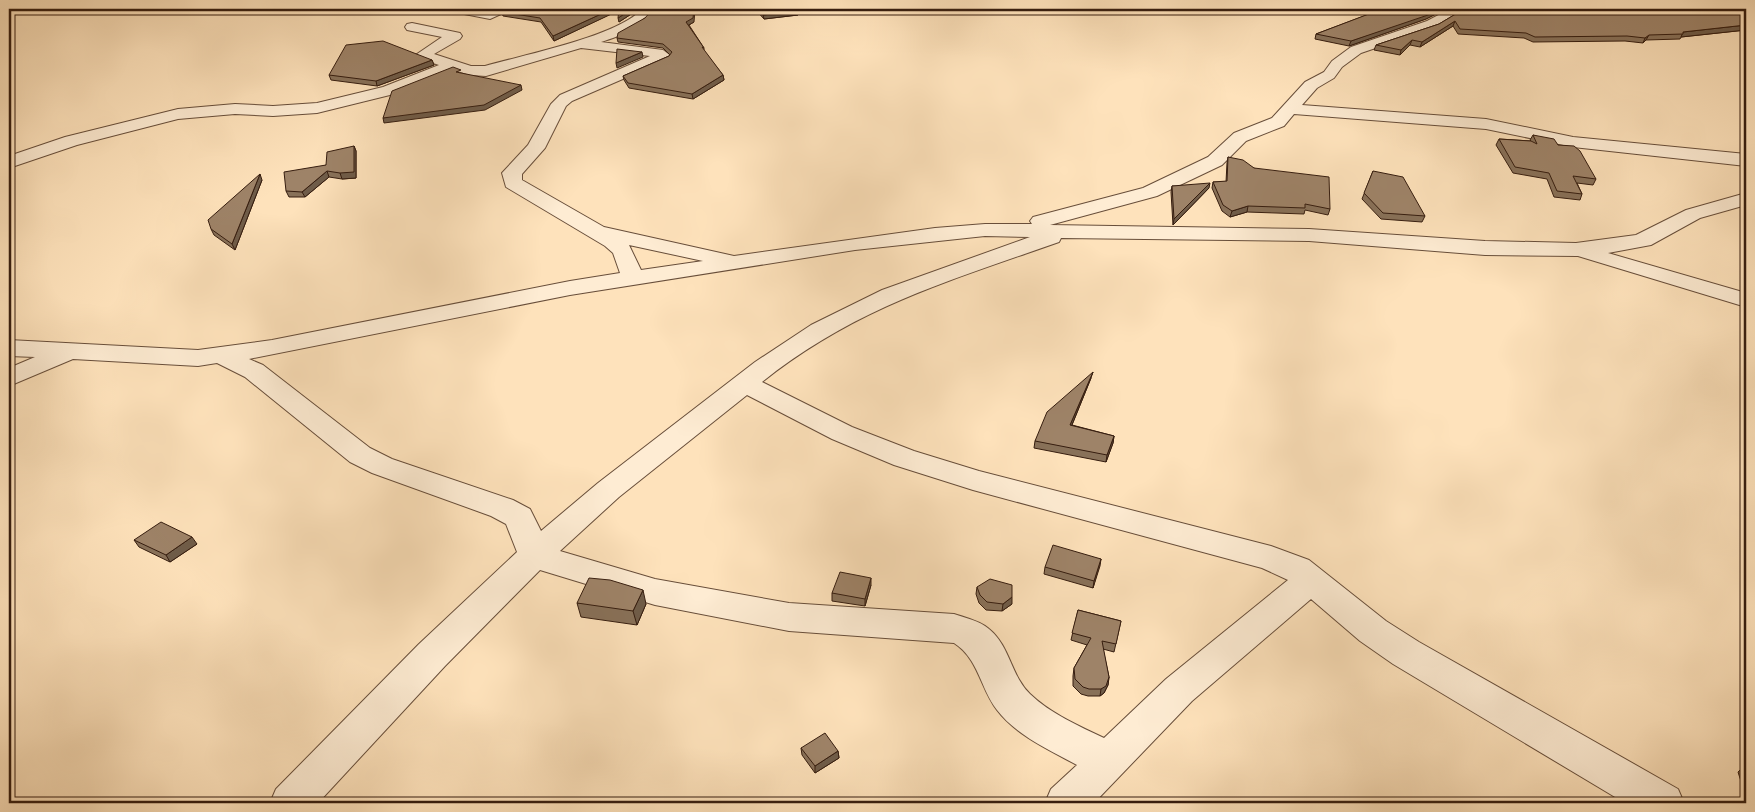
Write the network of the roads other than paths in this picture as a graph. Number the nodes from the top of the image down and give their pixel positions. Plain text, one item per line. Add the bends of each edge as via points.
1 (459, 9) edge
2 (505, 9) edge
3 (649, 9) edge
4 (1459, 9) edge
5 (412, 27) dead end
6 (583, 44) junction
7 (452, 65) junction
8 (1291, 110) junction
9 (1746, 160) edge
10 (9, 162) edge
11 (1746, 199) edge
12 (1015, 230) junction
13 (1066, 231) junction
14 (599, 232) junction
15 (1576, 250) junction
16 (740, 262) junction
17 (633, 279) junction
18 (1746, 300) edge
19 (9, 348) edge
20 (69, 351) junction
21 (222, 356) junction
22 (9, 378) edge
23 (745, 384) junction
24 (535, 556) junction
25 (1311, 580) junction
26 (1108, 761) junction
27 (291, 803) edge
28 (1066, 803) edge
29 (1663, 803) edge

1 - 2 street via 490,15
3 - 6 street via 630,27
4 - 8 street via 1432,24 1356,50 1337,64 1329,75 1311,85
5 - 7 street via 455,36 424,54
6 - 7 street via 486,70
6 - 14 street via 664,56 566,98 559,104 536,148 510,178 512,184
7 - 10 street via 388,91 317,108 178,114 71,140
8 - 9 street via 1486,124 1573,142
8 - 12 street via 1278,122 1233,141 1214,161 1150,192
11 - 15 street via 1693,214 1642,240
12 - 13 street
12 - 16 street via 935,234
13 - 15 street via 1309,235 1486,248
13 - 23 street via 914,285 841,317 813,333
14 - 16 street
14 - 17 street via 623,251
15 - 18 street
16 - 17 street
17 - 21 street via 538,294
19 - 20 street
20 - 21 street via 198,358
20 - 22 street
21 - 24 street via 254,371 360,455 519,517
23 - 24 street via 583,512
23 - 25 street via 842,433 904,458 973,480 1271,558 1297,568
24 - 26 street via 655,592 789,617 954,628 969,632 983,643 1009,697 1028,716
24 - 27 street via 410,677
25 - 26 street via 1179,690
25 - 29 street via 1373,631 1406,653
26 - 28 street

